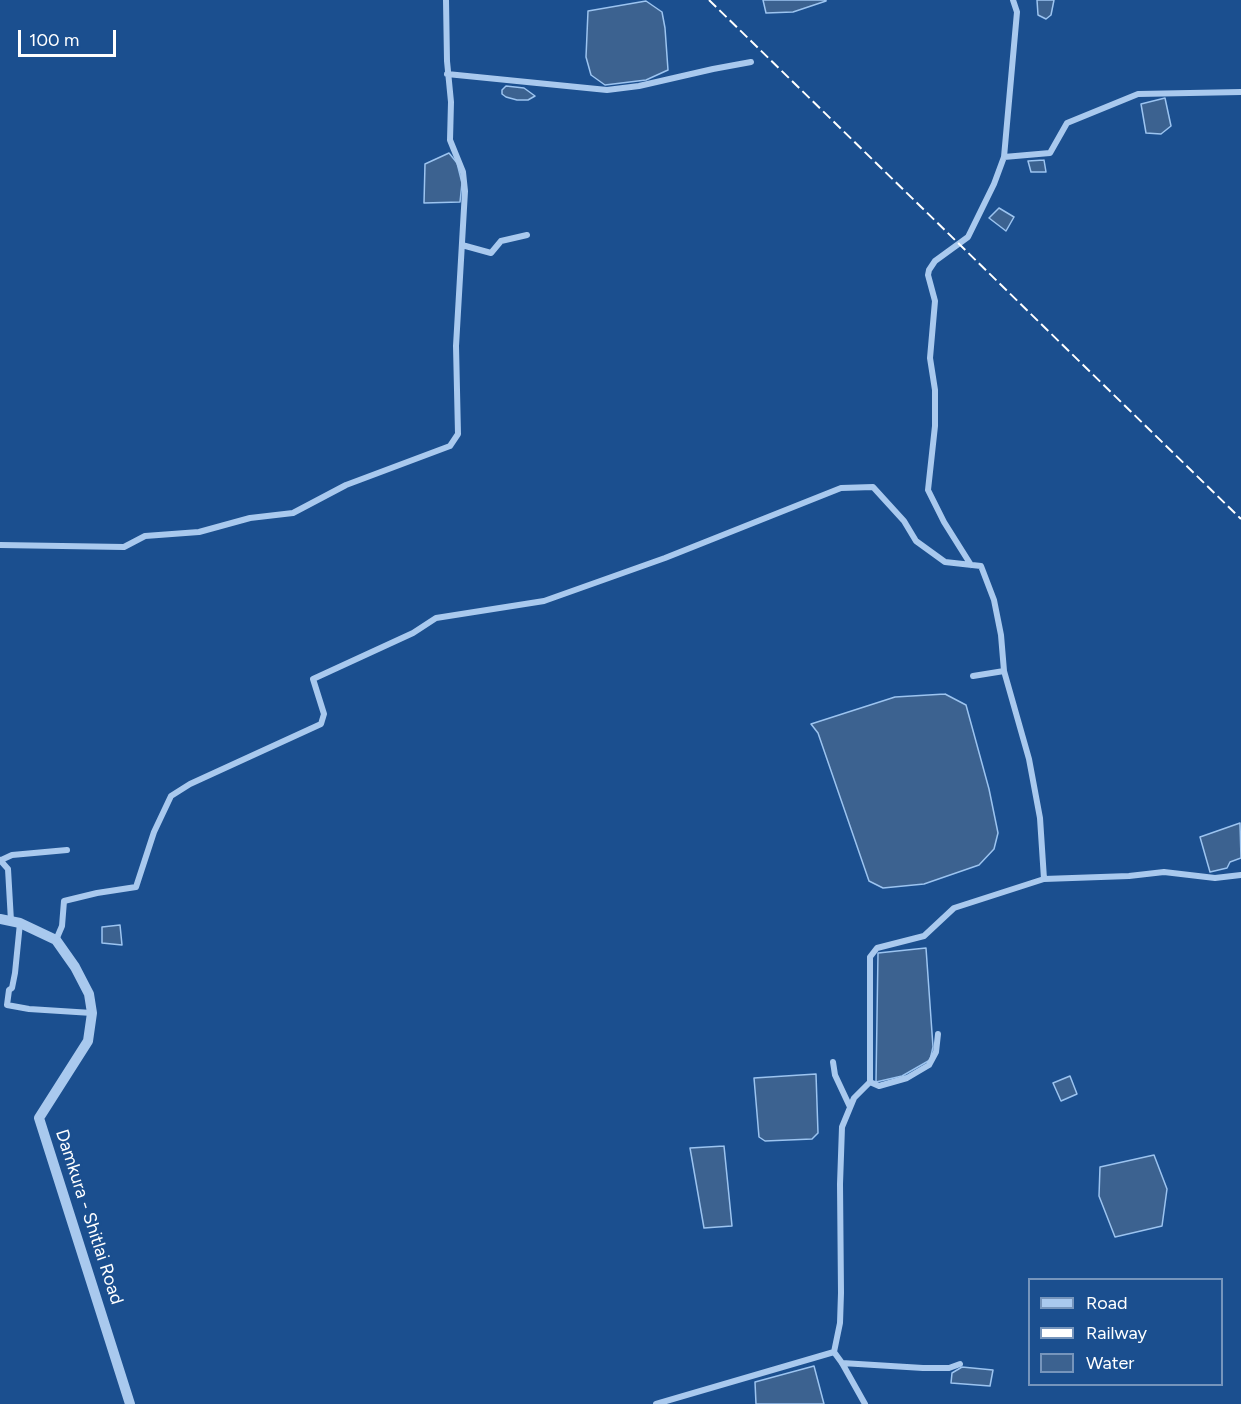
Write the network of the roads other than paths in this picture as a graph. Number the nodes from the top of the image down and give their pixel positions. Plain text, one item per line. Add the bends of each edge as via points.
1 (446, 0) edge
2 (1013, 0) edge
3 (751, 62) dead end
4 (447, 74) junction
5 (1241, 92) edge
6 (1004, 157) junction
7 (527, 235) dead end
8 (462, 245) junction
9 (0, 545) edge
10 (971, 565) junction
11 (1004, 671) junction
12 (973, 676) dead end
13 (67, 850) dead end
14 (0, 860) edge
15 (1241, 875) edge
16 (1044, 879) junction
17 (8, 920) edge
18 (56, 940) junction
19 (92, 1013) junction
20 (938, 1034) dead end
21 (832, 1062) dead end
22 (870, 1082) junction
23 (850, 1107) junction
24 (834, 1352) junction
25 (842, 1363) junction
26 (960, 1364) dead end
27 (130, 1404) edge
28 (656, 1404) edge
29 (865, 1404) edge

1 - 4 street
2 - 6 street via 1017,12
3 - 4 street via 639,87 607,90
4 - 8 street via 450,140 463,172 465,191
5 - 6 street via 1138,94 1067,123 1050,153
6 - 10 street via 968,237 935,261 928,275 935,301 930,358 936,390 928,490
7 - 8 street via 501,240 491,253
8 - 9 street via 456,346 458,434 450,446 346,485 293,513 250,518 199,532 145,536 124,547
10 - 11 street via 981,566 994,600
10 - 18 street via 945,562 916,541 904,521 873,487 841,489 544,601 436,618 413,633 313,679 324,714 321,724 171,796 136,887 64,901 62,926
11 - 12 street
11 - 16 street via 1029,759 1040,818
13 - 14 street via 12,855
14 - 17 street via 8,869
15 - 16 street via 1215,878 1164,872
16 - 22 street via 954,908 924,936 877,948 870,957
17 - 18 street, Damkura - Shitlai Road
17 - 19 street via 12,988 7,1005
18 - 19 street, Damkura - Shitlai Road via 89,994
19 - 27 street, Damkura - Shitlai Road via 88,1041 39,1118
20 - 22 street via 936,1052 929,1065 907,1078 879,1086
21 - 23 street
22 - 23 street
23 - 24 street via 842,1127 840,1323
24 - 25 street
24 - 28 street
25 - 26 street via 923,1368
25 - 29 street

